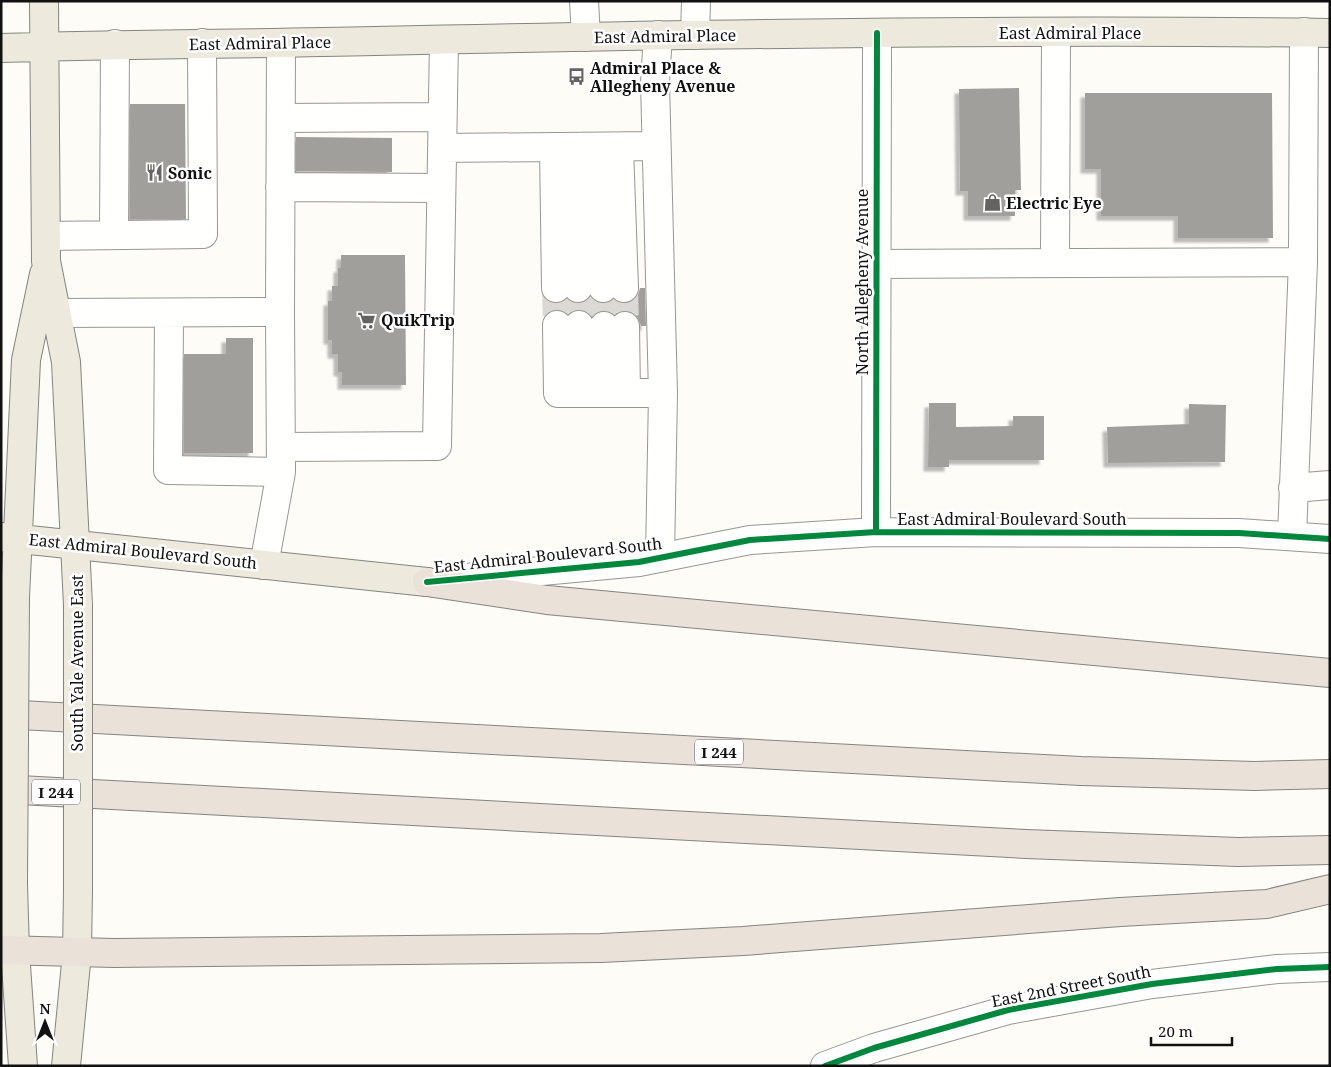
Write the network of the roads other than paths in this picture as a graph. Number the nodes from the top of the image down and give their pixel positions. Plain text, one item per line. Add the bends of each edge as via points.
1 (44, 1) edge
2 (584, 1) edge
3 (696, 1) edge
4 (1317, 32) edge
5 (877, 33) junction
6 (1056, 33) junction
7 (658, 35) junction
8 (695, 35) junction
9 (586, 37) junction
10 (444, 40) junction
11 (202, 43) junction
12 (281, 43) junction
13 (115, 44) junction
14 (44, 47) junction
15 (1, 48) edge
16 (442, 117) junction
17 (281, 118) junction
18 (656, 146) junction
19 (587, 147) junction
20 (442, 148) junction
21 (280, 188) junction
22 (441, 188) junction
23 (114, 234) junction
24 (46, 249) junction
25 (1303, 262) junction
26 (1055, 263) junction
27 (876, 264) junction
28 (280, 312) junction
29 (56, 313) junction
30 (169, 313) junction
31 (663, 392) junction
32 (604, 393) junction
33 (281, 460) junction
34 (1330, 485) edge
35 (1292, 488) junction
36 (876, 532) junction
37 (1292, 536) junction
38 (9, 537) edge
39 (1330, 539) edge
40 (76, 544) junction
41 (660, 558) junction
42 (264, 565) junction
43 (427, 582) junction
44 (1330, 673) edge
45 (1, 714) edge
46 (1330, 774) edge
47 (1, 789) edge
48 (1330, 850) edge
49 (1330, 889) edge
50 (8, 951) edge
51 (77, 953) junction
52 (1330, 967) edge
53 (875, 1057) edge
54 (23, 1066) edge
55 (66, 1066) edge
56 (825, 1066) edge

1 - 14 main road, South Yale Avenue East
2 - 9 street
3 - 8 street
4 - 6 main road, East Admiral Place
4 - 25 street
5 - 6 main road, East Admiral Place
5 - 8 main road, East Admiral Place
5 - 27 street, North Allegheny Avenue
6 - 26 street
7 - 8 main road, East Admiral Place
7 - 9 main road, East Admiral Place
7 - 18 street
9 - 10 main road, East Admiral Place
10 - 12 main road, East Admiral Place
10 - 16 street
11 - 12 main road, East Admiral Place
11 - 13 main road, East Admiral Place
11 - 23 street via 203,234
12 - 17 street
13 - 14 main road, East Admiral Place
13 - 23 street
14 - 15 main road, East Admiral Place
14 - 24 main road, South Yale Avenue East
16 - 17 street
16 - 20 street
17 - 21 street
18 - 19 street
18 - 31 street
19 - 19 street via 590,288
19 - 20 street
20 - 22 street
21 - 22 street
21 - 28 street
22 - 33 street via 437,446
23 - 24 street
24 - 29 main road, South Yale Avenue East
24 - 38 main road, South Yale Avenue East via 26,360
25 - 26 street
25 - 35 street
26 - 27 street
27 - 36 street, North Allegheny Avenue
28 - 30 street
28 - 33 street
29 - 30 street
29 - 40 main road, South Yale Avenue East via 66,362
30 - 33 street via 168,470
31 - 32 street
31 - 41 street
32 - 32 street via 591,326 558,394
33 - 42 street
34 - 35 street
35 - 37 street
36 - 37 street, East Admiral Boulevard South
36 - 41 street, East Admiral Boulevard South via 750,540
37 - 39 street, East Admiral Boulevard South
38 - 40 main road, East Admiral Boulevard South
38 - 50 main road, South Yale Avenue East, bridge via 14,598 14,884
40 - 42 main road, East Admiral Boulevard South
40 - 51 main road, South Yale Avenue East, bridge
41 - 43 street, East Admiral Boulevard South
42 - 43 main road, East Admiral Boulevard South
43 - 44 highway via 547,600
45 - 46 highway, I 244 via 1080,771 1255,776
47 - 48 highway, I 244 via 1026,844 1238,852
49 - 51 highway via 1268,904 601,948
50 - 51 highway
50 - 54 main road, South Yale Avenue East
51 - 55 main road, South Yale Avenue East
52 - 53 street, East 2nd Street South via 1277,969 1152,984 1008,1010
53 - 56 street, East 2nd Street South

